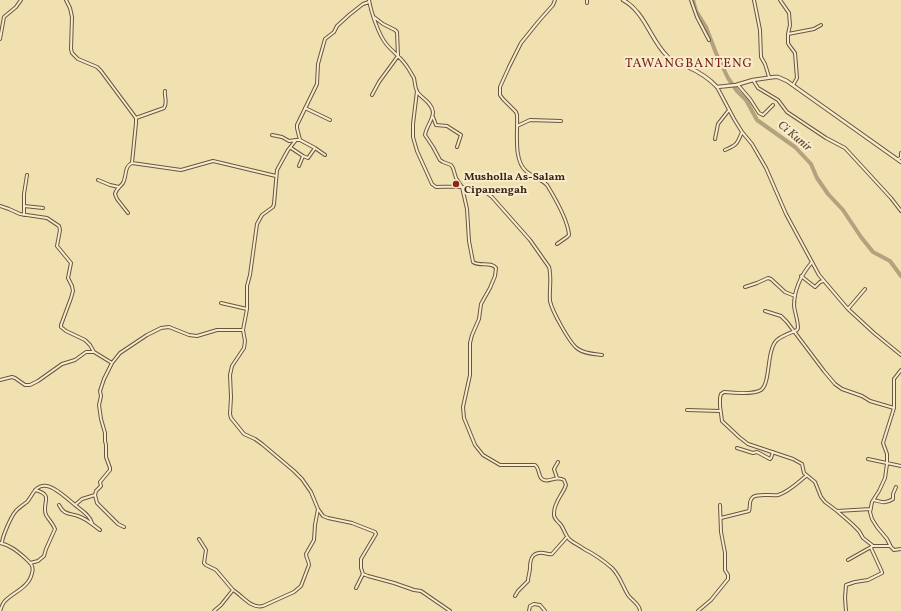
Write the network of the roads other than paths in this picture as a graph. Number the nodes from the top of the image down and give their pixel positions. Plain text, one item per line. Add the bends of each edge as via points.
1 (21, 0) edge
2 (66, 0) edge
3 (555, 0) edge
4 (623, 0) edge
5 (691, 0) edge
6 (754, 0) edge
7 (780, 0) edge
8 (369, 1) edge
9 (373, 16) junction
10 (821, 25) dead end
11 (788, 34) junction
12 (0, 39) edge
13 (709, 40) dead end
14 (398, 56) junction
15 (769, 77) junction
16 (753, 80) junction
17 (737, 85) junction
18 (793, 85) junction
19 (717, 87) junction
20 (165, 91) dead end
21 (417, 91) junction
22 (372, 95) dead end
23 (773, 105) dead end
24 (305, 108) junction
25 (729, 110) junction
26 (432, 116) junction
27 (136, 118) junction
28 (330, 120) dead end
29 (560, 121) dead end
30 (517, 126) junction
31 (742, 132) junction
32 (272, 135) dead end
33 (715, 139) dead end
34 (296, 140) junction
35 (300, 140) junction
36 (457, 147) dead end
37 (291, 148) junction
38 (315, 148) junction
39 (725, 150) dead end
40 (901, 153) edge
41 (325, 155) dead end
42 (303, 156) junction
43 (898, 159) junction
44 (901, 162) edge
45 (132, 163) junction
46 (298, 166) dead end
47 (27, 175) dead end
48 (276, 176) junction
49 (98, 180) dead end
50 (119, 187) junction
51 (463, 189) junction
52 (0, 206) edge
53 (24, 206) junction
54 (43, 208) dead end
55 (901, 211) edge
56 (128, 213) dead end
57 (24, 215) junction
58 (557, 244) dead end
59 (812, 262) junction
60 (801, 276) junction
61 (823, 281) junction
62 (745, 288) dead end
63 (865, 289) dead end
64 (795, 296) junction
65 (221, 303) dead end
66 (247, 309) junction
67 (848, 309) junction
68 (765, 310) dead end
69 (243, 330) junction
70 (794, 331) junction
71 (94, 352) junction
72 (602, 355) dead end
73 (901, 355) edge
74 (112, 363) junction
75 (901, 370) edge
76 (0, 380) edge
77 (894, 408) junction
78 (687, 410) dead end
79 (721, 411) junction
80 (737, 448) dead end
81 (773, 452) junction
82 (868, 459) dead end
83 (558, 462) dead end
84 (887, 463) junction
85 (901, 466) edge
86 (806, 476) junction
87 (557, 478) junction
88 (896, 487) dead end
89 (35, 490) junction
90 (95, 495) junction
91 (874, 500) junction
92 (720, 505) dead end
93 (59, 506) dead end
94 (75, 506) junction
95 (318, 509) junction
96 (871, 509) junction
97 (837, 511) junction
98 (721, 518) junction
99 (92, 523) junction
100 (124, 527) dead end
101 (100, 530) dead end
102 (567, 537) junction
103 (199, 539) dead end
104 (1, 543) edge
105 (872, 546) junction
106 (890, 546) junction
107 (901, 549) edge
108 (848, 560) dead end
109 (30, 563) junction
110 (363, 574) junction
111 (356, 588) dead end
112 (233, 590) junction
113 (515, 596) dead end
114 (0, 611) edge
115 (214, 611) edge
116 (450, 611) edge
117 (529, 611) edge
118 (545, 611) edge
119 (640, 611) edge
120 (698, 611) edge
121 (846, 611) edge

1 - 12 street via 4,16
2 - 27 street via 72,17 72,53 99,68
3 - 30 street via 521,44 500,87 500,95 516,112
4 - 19 street via 637,12 669,58 689,67
5 - 13 street
6 - 15 street via 760,30 761,57
7 - 11 street via 789,13
8 - 9 street
8 - 24 street via 349,15 326,39 318,64 317,84
9 - 14 street via 384,40
9 - 14 street via 397,32
10 - 11 street via 814,29
11 - 18 street via 788,43 795,52 797,67 797,78
14 - 21 street via 413,77
14 - 22 street
15 - 16 street
15 - 18 street via 778,77
16 - 17 street
16 - 55 street via 758,88 778,100 787,112 845,148
17 - 19 street
17 - 23 street via 761,115
18 - 43 street
19 - 25 street
20 - 27 street via 164,108
21 - 26 street via 430,105
21 - 51 street via 413,137 429,180 436,187
24 - 28 street
24 - 35 street via 297,125
25 - 31 street
25 - 33 street via 718,124
26 - 36 street via 436,125 447,126 461,134
26 - 51 street via 425,135 440,160 451,165
27 - 45 street
29 - 30 street via 530,120
30 - 58 street via 518,156 521,164 526,172 547,185 567,226 569,235
31 - 39 street via 737,144
31 - 59 street via 766,168 786,214
32 - 34 street via 289,141
34 - 35 street
34 - 37 street
35 - 38 street
37 - 42 street
37 - 48 street
38 - 41 street
38 - 42 street via 308,158
40 - 43 street via 901,158
42 - 46 street
43 - 44 street
45 - 48 street via 181,170 213,161
45 - 50 street via 127,167
47 - 53 street
48 - 66 street via 273,207 262,215 257,224 247,286
49 - 50 street
50 - 56 street via 115,196
51 - 72 street via 473,188 488,194 530,240 549,267 551,305 574,347 582,352
51 - 87 street via 473,262 491,264 496,268 490,288 481,304 479,320 470,344 470,375 463,407 464,418 482,455 500,465 535,465 542,480
52 - 57 street
53 - 54 street
53 - 57 street
57 - 71 street via 47,218 59,226 57,246 71,263 68,277 73,289 61,327 85,340
59 - 60 street
59 - 61 street
60 - 61 street via 815,287
60 - 64 street
61 - 67 street
62 - 64 street via 768,278 785,292
63 - 67 street
64 - 70 street via 794,307 798,327
65 - 66 street
66 - 69 street
67 - 73 street
68 - 70 street via 781,316
69 - 74 street via 221,330 197,336 169,327 162,328 134,343 120,353
69 - 95 street via 244,348 232,366 230,375 230,418 244,434 265,446 299,476 307,485
70 - 77 street via 835,384 870,401
70 - 79 street via 774,344 762,390 722,393
71 - 74 street
71 - 76 street via 86,352 75,360 62,364 30,385 25,385 12,377
74 - 90 street via 100,389 99,405 110,470 100,482 101,486
75 - 77 street via 894,379
77 - 84 street via 883,443
78 - 79 street
79 - 81 street via 724,423 744,442
80 - 81 street via 757,452 770,459
81 - 86 street via 802,464
82 - 84 street
83 - 87 street via 554,469
84 - 85 street
84 - 91 street via 885,478
86 - 97 street via 815,482 825,502
86 - 98 street via 783,493 753,497 749,504 750,510
87 - 102 street via 564,480 566,485 553,513
88 - 91 street via 890,501
89 - 94 street via 49,486
89 - 104 street via 14,513
89 - 109 street via 46,497 46,513 55,529 44,556
90 - 94 street via 82,499
90 - 100 street via 97,503
91 - 96 street
92 - 98 street
93 - 99 street via 65,512
94 - 99 street via 90,518
95 - 110 street via 328,518 376,532 361,559
95 - 112 street via 314,540 306,554 309,565 301,586 294,592 259,607 250,604
96 - 97 street
96 - 106 street via 876,527
97 - 105 street
98 - 120 street via 728,579
99 - 101 street
102 - 113 street via 552,554 540,553 533,556 528,580
102 - 119 street via 619,576 630,599
103 - 112 street via 206,550 204,564 217,571
104 - 109 street via 17,551
105 - 106 street
105 - 108 street
105 - 121 street via 882,573 868,580 846,585
106 - 107 street via 894,550
109 - 114 street via 32,570 29,580 3,603
110 - 111 street
110 - 116 street via 421,591
112 - 115 street
117 - 118 street via 530,606 534,604 540,605

